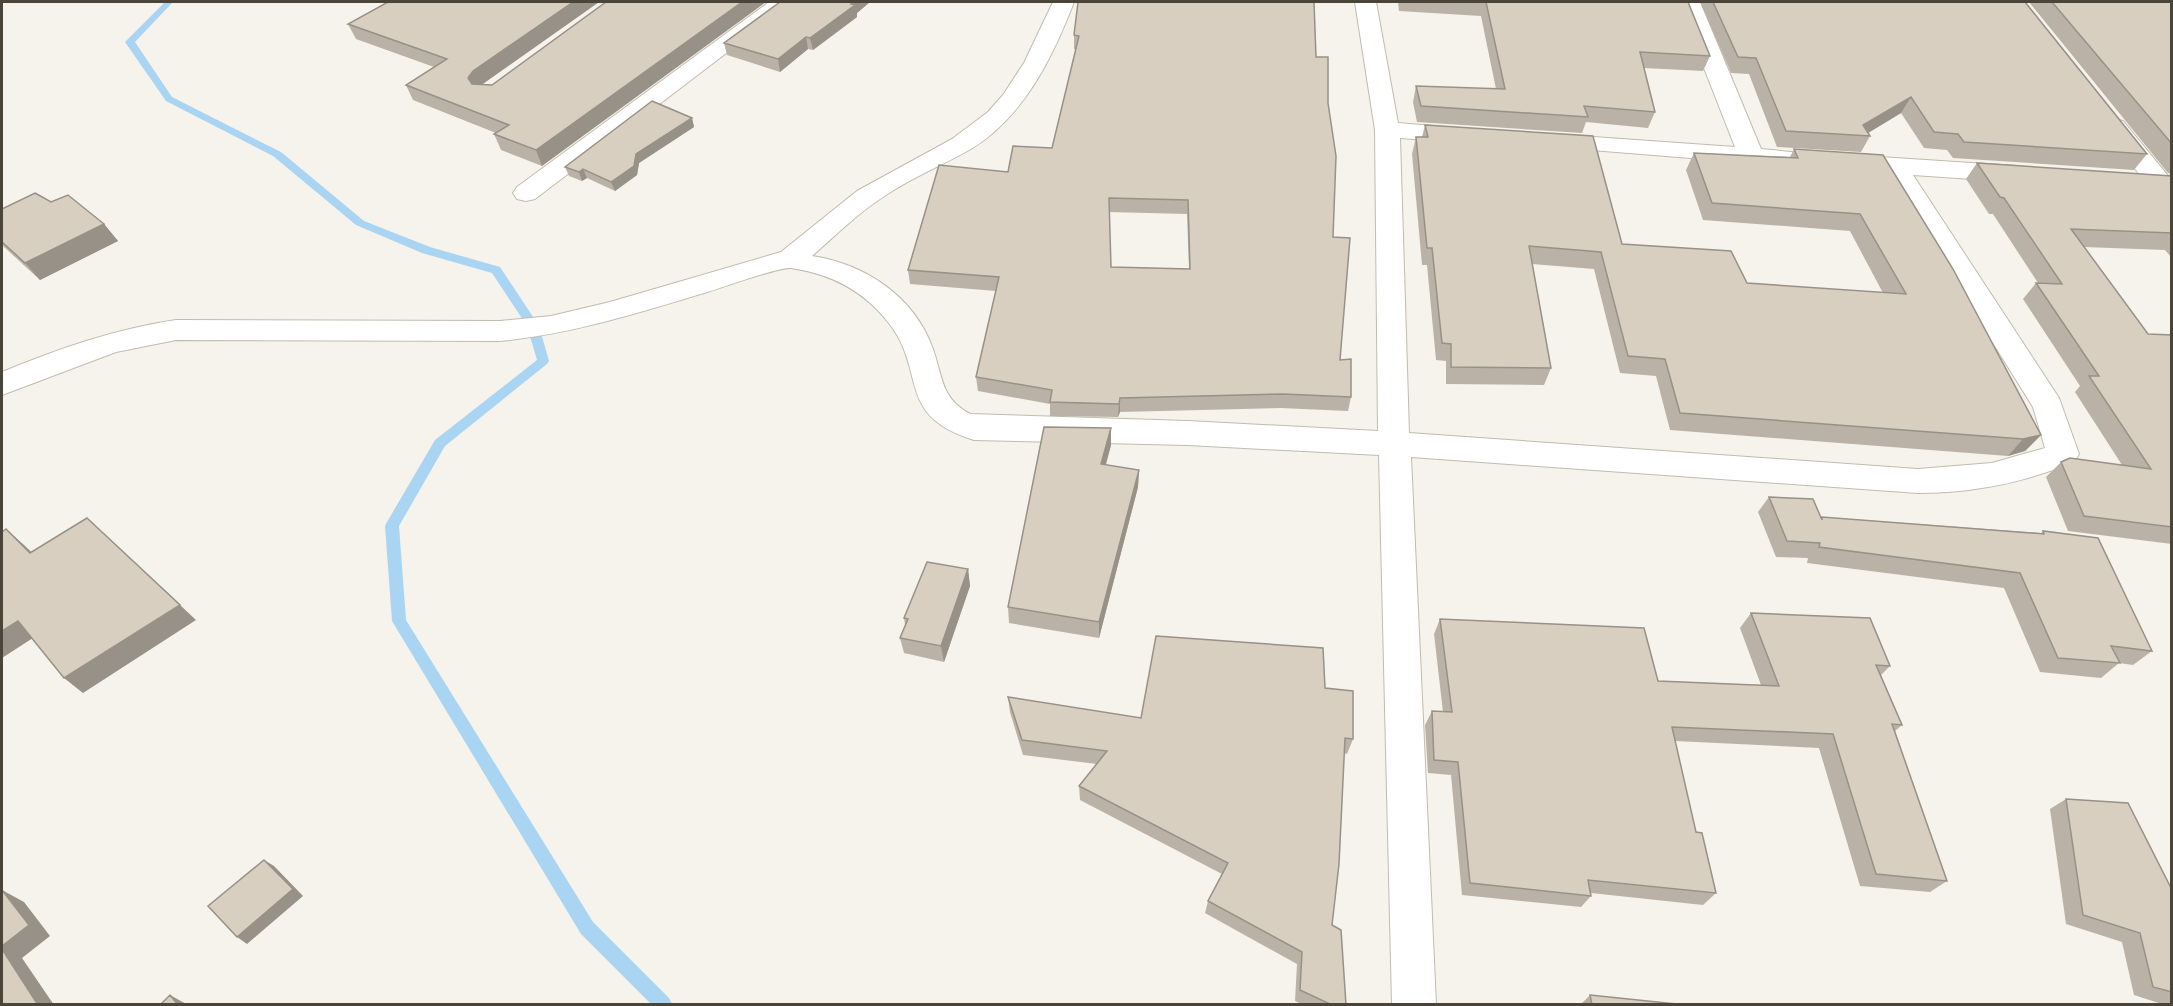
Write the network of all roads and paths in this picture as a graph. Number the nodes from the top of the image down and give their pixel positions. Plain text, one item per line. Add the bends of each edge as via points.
1 (782, 2) edge
2 (1063, 2) edge
3 (1365, 2) edge
4 (1689, 2) edge
5 (2102, 110) edge
6 (1387, 130) junction
7 (1493, 138) edge
8 (1528, 140) edge
9 (1751, 155) junction
10 (1894, 166) junction
11 (2044, 176) edge
12 (2125, 181) edge
13 (2166, 183) edge
14 (526, 193) dead end
15 (791, 258) junction
16 (2, 384) edge
17 (1394, 444) junction
18 (1414, 1005) edge

1 - 14 street
2 - 15 street via 1017,96 987,126 874,191
3 - 6 street
4 - 9 street
5 - 13 street
6 - 7 street
6 - 17 street
8 - 9 street
9 - 10 street
10 - 11 street
10 - 17 street via 2048,406 2063,454 2008,475 1970,481 1918,481
12 - 13 street
15 - 16 street via 551,326 500,331 176,330 104,345
15 - 17 street via 806,266 844,272 882,297 918,349 934,402 944,415 961,424 974,428 1188,433
17 - 18 street

